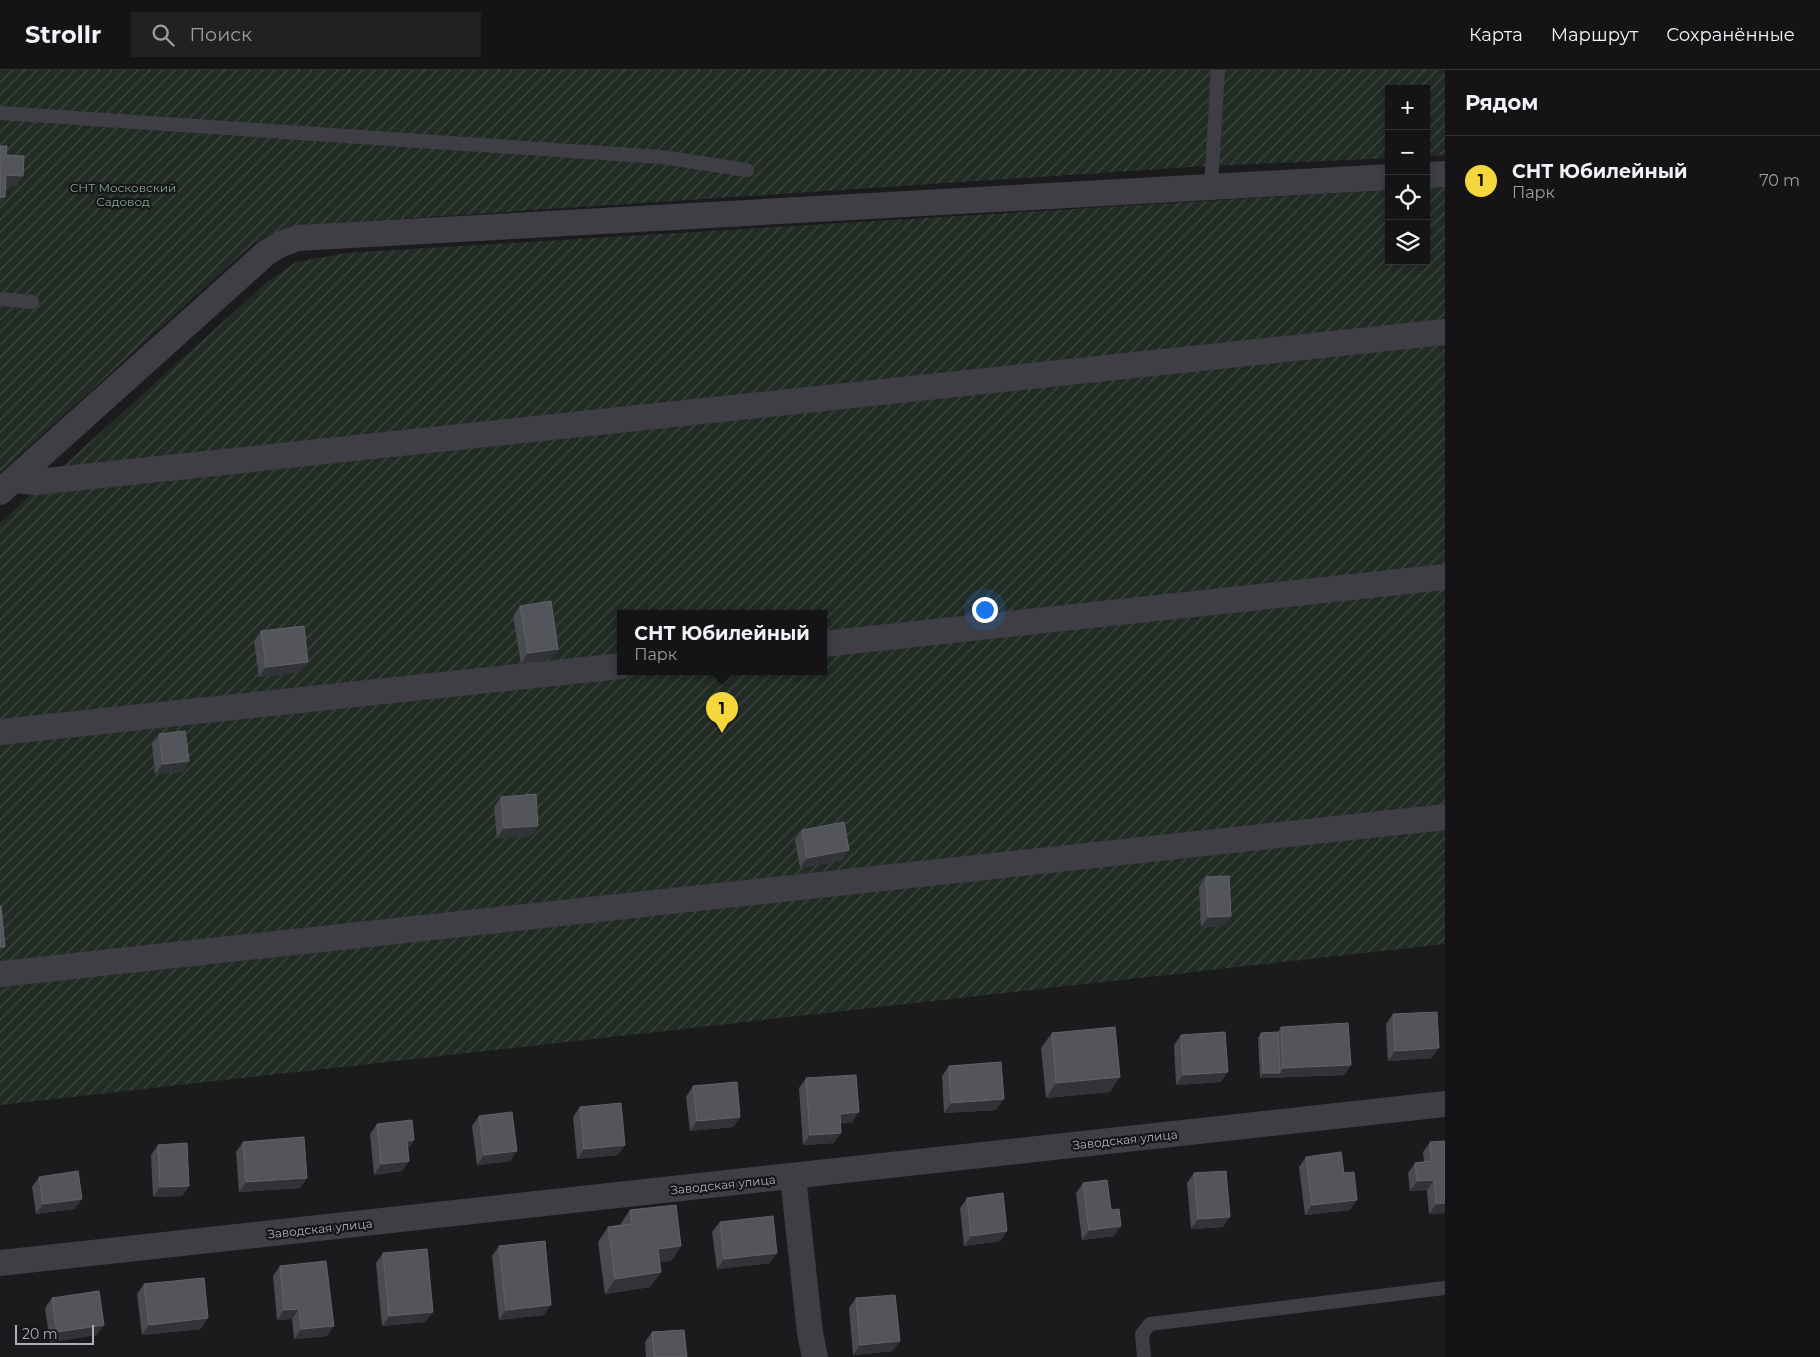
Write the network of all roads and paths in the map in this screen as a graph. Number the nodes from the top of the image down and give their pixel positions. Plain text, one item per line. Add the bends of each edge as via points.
1 (1218, 70) edge
2 (0, 113) edge
3 (747, 170) dead end
4 (1445, 174) edge
5 (1430, 175) edge
6 (1385, 177) edge
7 (1211, 186) junction
8 (0, 299) edge
9 (32, 302) dead end
10 (1445, 332) edge
11 (8, 486) edge
12 (1445, 577) edge
13 (827, 644) edge
14 (617, 666) edge
15 (0, 732) edge
16 (1445, 817) edge
17 (0, 974) edge
18 (1445, 1104) edge
19 (793, 1177) junction
20 (0, 1263) edge
21 (1445, 1288) edge
22 (815, 1357) edge
23 (1144, 1357) edge

1 - 7 lane
2 - 3 lane via 662,157
4 - 5 street
6 - 7 street
7 - 11 street via 298,238 266,253
8 - 9 lane
10 - 11 street
12 - 13 street
14 - 15 street
16 - 17 street
18 - 19 street, Заводская улица
19 - 20 street, Заводская улица
19 - 22 street
21 - 23 lane via 1150,1324 1142,1334

